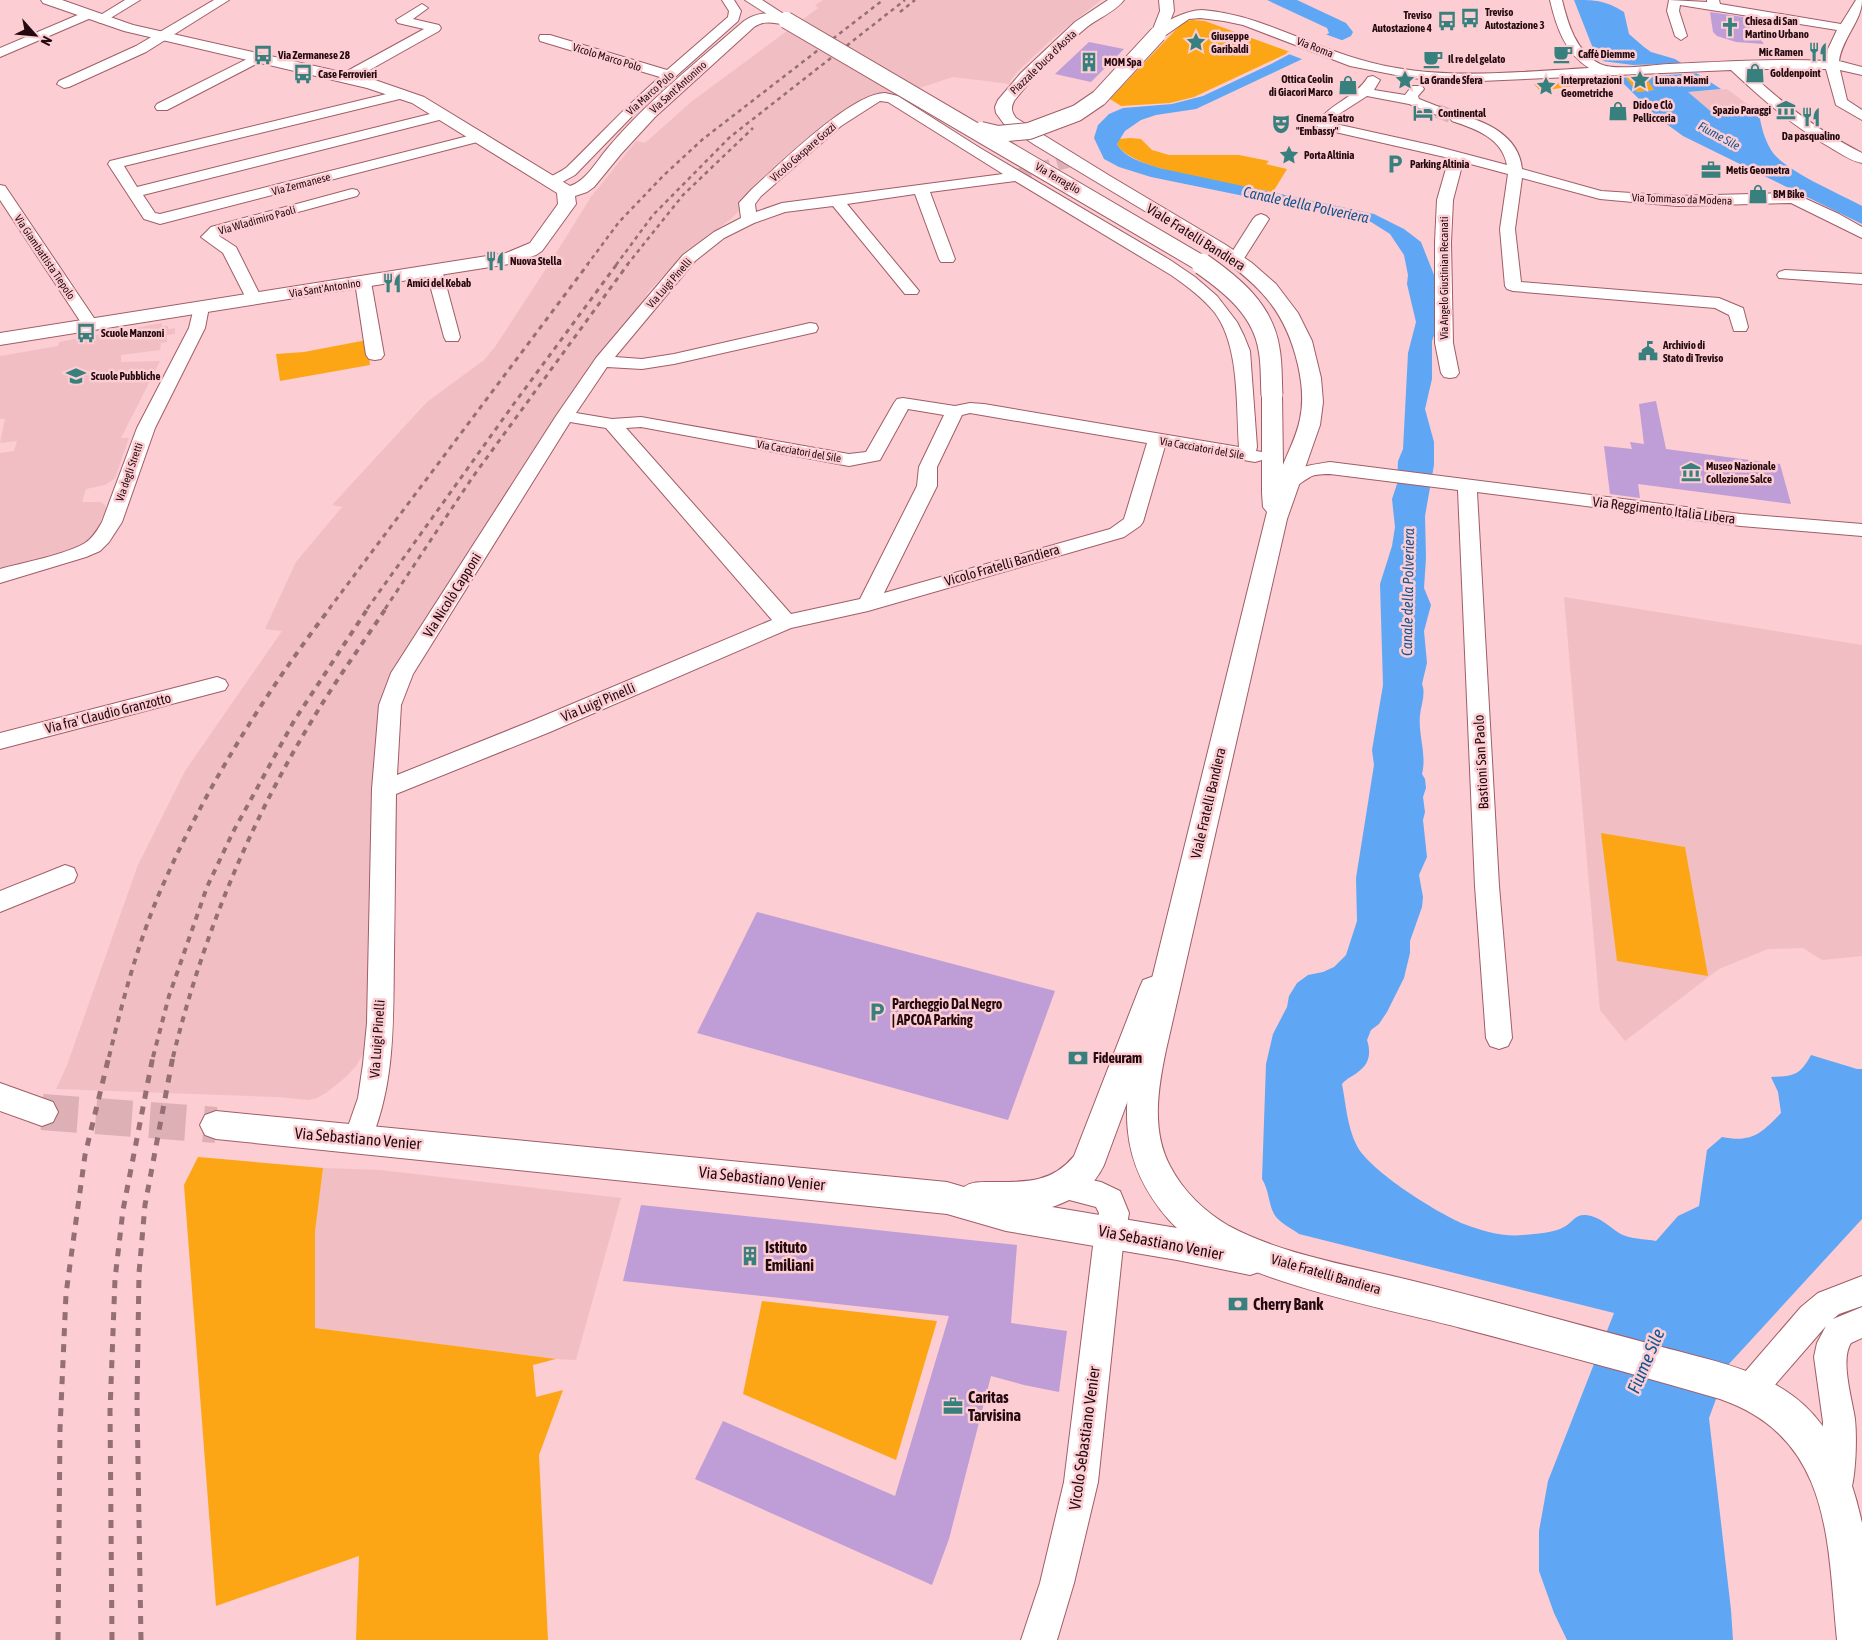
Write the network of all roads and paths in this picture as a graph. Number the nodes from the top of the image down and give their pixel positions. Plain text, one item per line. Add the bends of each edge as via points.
1 (48, 0) edge
2 (134, 0) edge
3 (222, 0) edge
4 (728, 0) edge
5 (752, 0) edge
6 (1117, 0) edge
7 (1166, 0) edge
8 (1556, 0) edge
9 (1862, 0) edge
10 (1206, 1) edge
11 (1189, 3) dead end
12 (1714, 4) edge
13 (422, 8) dead end
14 (93, 17) junction
15 (1224, 17) junction
16 (786, 20) junction
17 (1247, 22) junction
18 (1845, 28) junction
19 (1158, 34) junction
20 (160, 36) junction
21 (1681, 36) dead end
22 (545, 38) dead end
23 (0, 52) edge
24 (257, 58) junction
25 (1356, 63) junction
26 (1833, 65) junction
27 (1735, 66) junction
28 (1591, 69) junction
29 (1862, 71) edge
30 (669, 75) junction
31 (345, 78) junction
32 (1458, 78) junction
33 (1373, 80) junction
34 (64, 84) dead end
35 (1420, 86) junction
36 (1365, 92) junction
37 (403, 94) junction
38 (1414, 102) junction
39 (162, 107) dead end
40 (1437, 111) tunnel mouth
41 (442, 115) junction
42 (1862, 116) edge
43 (1457, 118) tunnel mouth
44 (971, 127) junction
45 (480, 137) junction
46 (1457, 156) junction
47 (1862, 159) edge
48 (1070, 160) joint
49 (1514, 166) junction
50 (1017, 176) junction
51 (559, 188) junction
52 (0, 189) edge
53 (921, 190) junction
54 (134, 192) junction
55 (352, 193) dead end
56 (837, 201) junction
57 (1261, 219) dead end
58 (749, 220) junction
59 (1862, 233) edge
60 (947, 259) dead end
61 (1235, 260) junction
62 (434, 270) junction
63 (1785, 275) dead end
64 (1862, 279) edge
65 (363, 282) junction
66 (911, 291) dead end
67 (254, 299) junction
68 (201, 307) junction
69 (90, 324) junction
70 (1740, 327) dead end
71 (810, 328) dead end
72 (452, 337) dead end
73 (0, 339) edge
74 (375, 355) dead end
75 (602, 362) junction
76 (1450, 373) dead end
77 (1244, 402) junction
78 (955, 411) junction
79 (565, 416) junction
80 (612, 424) junction
81 (1273, 424) junction
82 (1157, 440) junction
83 (1272, 453) junction
84 (1239, 454) junction
85 (1287, 484) junction
86 (1461, 484) junction
87 (1276, 519) junction
88 (1862, 530) edge
89 (0, 576) edge
90 (868, 604) junction
91 (786, 622) junction
92 (216, 685) dead end
93 (0, 741) edge
94 (384, 790) junction
95 (65, 875) dead end
96 (0, 902) edge
97 (1180, 918) junction
98 (1499, 1038) dead end
99 (0, 1097) edge
100 (0, 1107) edge
101 (42, 1112) junction
102 (0, 1116) edge
103 (216, 1125) tunnel mouth
104 (358, 1138) junction
105 (1077, 1190) junction
106 (947, 1198) junction
107 (1098, 1230) junction
108 (1301, 1270) junction
109 (1862, 1291) edge
110 (1862, 1322) edge
111 (1749, 1391) junction
112 (1837, 1497) junction
113 (1039, 1640) edge
114 (1856, 1640) edge

1 - 14 main road
2 - 14 street
3 - 20 street
4 - 30 street, Via Marco Polo via 735,11 730,22
5 - 16 main road, Via Terraglio
6 - 48 main road, Piazzale Duca d'Aosta via 1086,20 1004,102 1003,108 1010,121
7 - 19 main road via 1167,11
8 - 28 street via 1568,39
9 - 18 street
10 - 17 street
11 - 15 street
12 - 18 street
12 - 21 street via 1675,0 1672,11
13 - 31 street via 402,20 435,28
14 - 20 main road
14 - 23 street
15 - 17 street
15 - 19 street via 1186,16
16 - 44 main road, Via Terraglio, bridge
16 - 51 main road, Via Sant'Antonino via 763,18 747,24 648,114 581,188
17 - 25 street, Via Roma
18 - 26 street via 1833,54
19 - 44 main road, bridge via 1099,98 1077,113 1014,134 998,134
20 - 24 main road
20 - 34 street via 141,49
22 - 30 street, Vicolo Marco Polo
24 - 31 main road
24 - 39 street
25 - 32 street, Via Roma via 1411,74
25 - 33 street, Via Roma
26 - 27 street, Via Roma
26 - 29 street, Via Roma
26 - 42 street via 1841,102
27 - 28 street, Via Roma
27 - 47 street via 1808,129
28 - 32 street, Via Roma
30 - 51 street, Via Marco Polo via 629,111
31 - 37 main road
32 - 35 street, Via Roma
33 - 35 street, Via Roma via 1394,86
33 - 36 street
35 - 38 street via 1411,96
36 - 38 street
36 - 46 street via 1334,109 1322,125
37 - 41 main road
37 - 54 street, Via Zermanese via 115,164
38 - 40 street
41 - 45 main road
41 - 54 street
43 - 49 street via 1496,136 1508,149
44 - 81 main road, Via Terraglio, bridge via 1197,260 1230,284 1244,298 1264,328 1269,345
45 - 51 main road
45 - 54 street, Via Zermanese via 160,220 149,216
46 - 49 street, Via Tommaso da Modena
46 - 76 street, Via Angelo Giustinian Recanati via 1445,200 1443,242 1444,343
48 - 61 main road, Viale Fratelli Bandiera
49 - 59 street, Via Tommaso da Modena via 1600,195 1677,201 1793,198
49 - 70 street via 1507,223 1513,286 1719,304 1737,312
50 - 53 street, Via Luigi Pinelli
50 - 58 street, Vicolo Gaspare Gozzi via 893,99 877,97 836,123 756,193 747,204
50 - 77 street via 1186,277 1220,308 1237,336
51 - 62 main road, Via Sant'Antonino via 566,204 542,240 530,251 510,258
52 - 69 street, Via Giambattista Tiepolo
53 - 56 street, Via Luigi Pinelli
53 - 60 street
55 - 67 street, Via Wladimiro Paoli via 216,230 209,236 230,250
56 - 58 street, Via Luigi Pinelli via 782,208
56 - 66 street
57 - 61 street
58 - 75 street, Via Luigi Pinelli via 719,235 689,258
61 - 85 main road, Viale Fratelli Bandiera via 1281,302 1306,346 1312,410
62 - 65 main road, Via Sant'Antonino
62 - 72 street
63 - 64 street
65 - 67 main road, Via Sant'Antonino
65 - 74 street
67 - 68 main road, Via Sant'Antonino
68 - 69 main road, Via Sant'Antonino
68 - 89 street, Via degli Stretti via 197,328 146,428 112,522 102,538 79,553
69 - 73 main road, Via Sant'Antonino
71 - 75 street via 674,359 642,364
75 - 79 street, Via Luigi Pinelli
77 - 81 street
77 - 84 street via 1248,447
78 - 80 street, Via Cacciatori del Sile via 903,402 874,456 849,460 641,422
78 - 82 street, Via Cacciatori del Sile via 984,409
78 - 90 street via 928,467 928,486
79 - 80 street
79 - 94 street, Via Nicolò Capponi via 402,673 390,706
80 - 91 street
81 - 83 main road, Via Terraglio
82 - 84 street, Via Cacciatori del Sile
82 - 90 street, Vicolo Fratelli Bandiera via 1133,522 1117,533
83 - 84 street, Via Cacciatori del Sile via 1259,456
83 - 87 main road, Via Terraglio via 1271,479
85 - 86 street, Via Reggimento Italia Libera via 1297,475 1321,468
85 - 87 main road, Viale Fratelli Bandiera
86 - 88 street, Via Reggimento Italia Libera via 1732,518
86 - 98 street, Bastioni San Paolo
87 - 97 main road, Viale Fratelli Bandiera
90 - 91 street, Vicolo Fratelli Bandiera
91 - 94 street, Via Luigi Pinelli
92 - 93 street, Via fra' Claudio Granzotto
94 - 104 street, Via Luigi Pinelli via 380,1023 372,1098
95 - 96 street
97 - 105 main road via 1092,1153 1077,1177
97 - 108 main road, Viale Fratelli Bandiera via 1141,1097 1140,1119 1151,1162 1174,1200 1209,1232 1231,1245
99 - 101 main road
100 - 101 main road
101 - 102 main road
103 - 104 main road, Via Sebastiano Venier
104 - 106 main road, Via Sebastiano Venier
105 - 106 main road via 1025,1196
105 - 107 street, Vicolo Sebastiano Venier
106 - 107 main road, Via Sebastiano Venier via 1006,1215
107 - 108 main road, Via Sebastiano Venier
107 - 113 street, Vicolo Sebastiano Venier via 1081,1482
108 - 111 main road, Viale Fratelli Bandiera via 1512,1324
109 - 111 street via 1829,1303 1812,1318
110 - 112 street via 1840,1332 1833,1342 1830,1358 1839,1422
111 - 112 main road, Viale Fratelli Bandiera via 1766,1398 1805,1432 1823,1461
112 - 114 main road, Viale Fratelli Bandiera via 1848,1558

